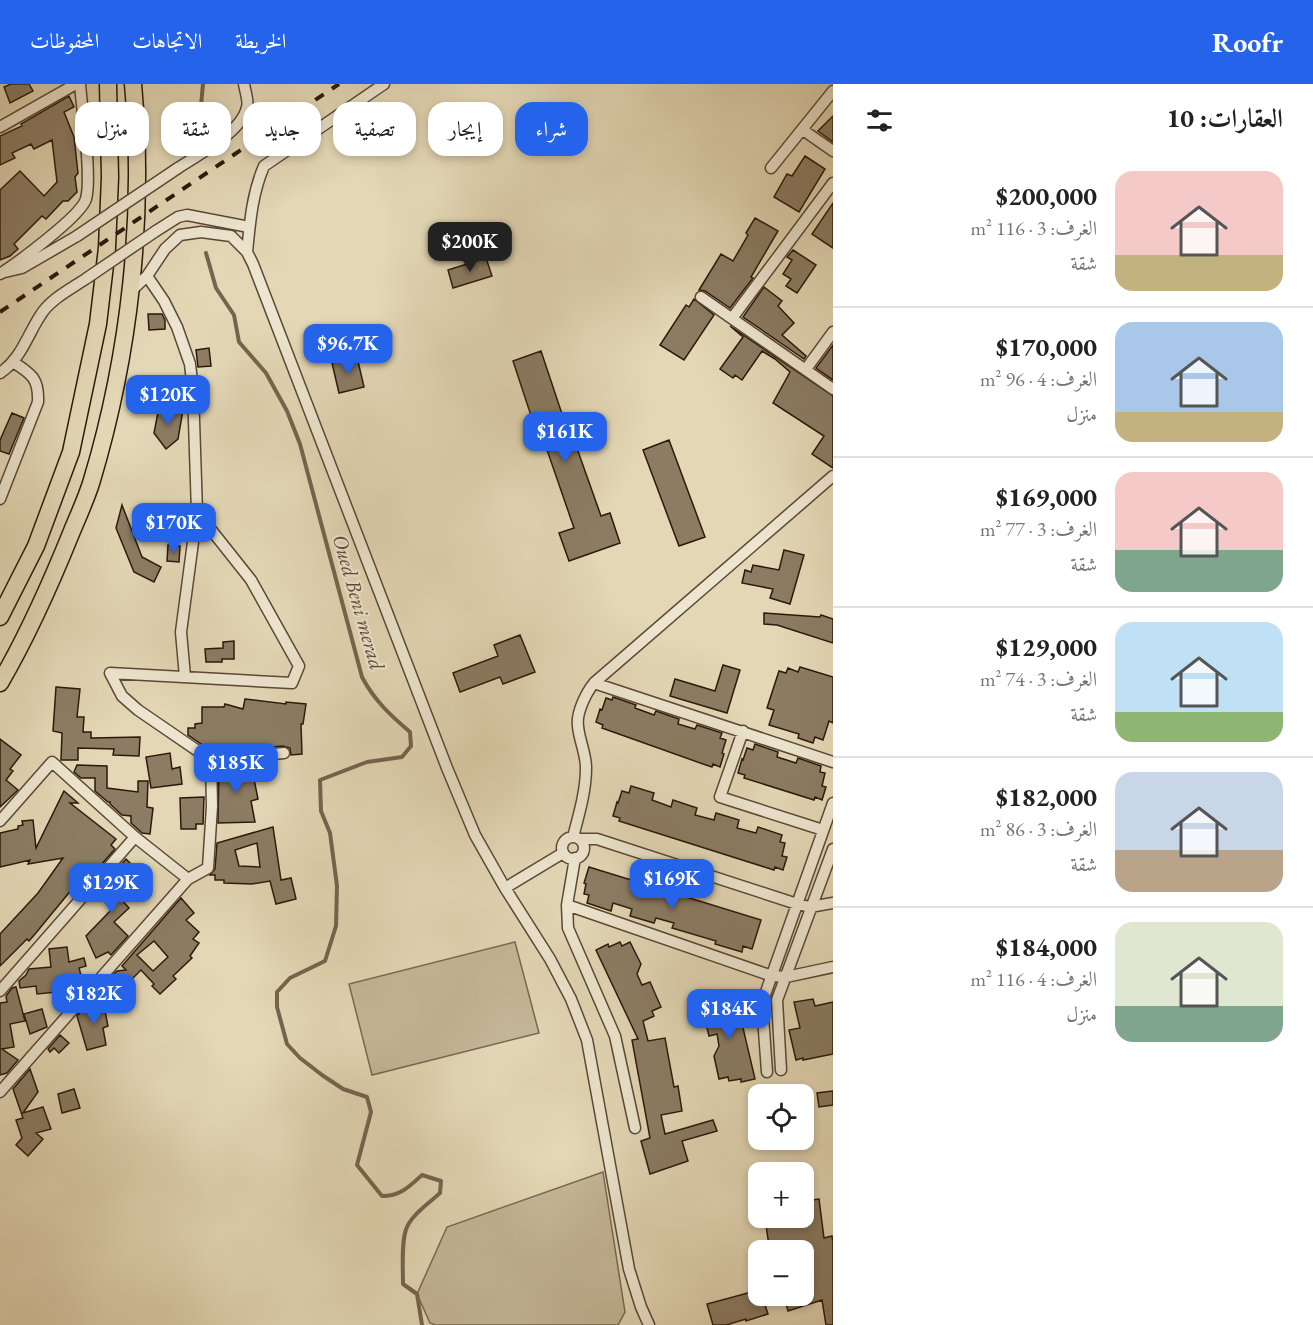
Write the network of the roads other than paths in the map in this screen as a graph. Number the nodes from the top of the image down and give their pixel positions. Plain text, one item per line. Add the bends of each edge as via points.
1 (78, 84) edge
2 (133, 84) edge
3 (244, 84) edge
4 (384, 84) edge
5 (107, 88) edge
6 (833, 91) edge
7 (0, 127) edge
8 (803, 130) junction
9 (833, 151) edge
10 (771, 168) dead end
11 (833, 183) edge
12 (249, 227) junction
13 (247, 252) junction
14 (2, 273) edge
15 (147, 276) junction
16 (132, 290) junction
17 (701, 297) dead end
18 (733, 317) junction
19 (833, 332) edge
20 (13, 362) junction
21 (806, 369) junction
22 (0, 373) edge
23 (833, 389) edge
24 (833, 476) edge
25 (0, 499) edge
26 (197, 512) junction
27 (0, 617) edge
28 (185, 677) junction
29 (0, 683) edge
30 (594, 683) junction
31 (743, 731) junction
32 (284, 753) dead end
33 (211, 760) junction
34 (833, 762) edge
35 (833, 803) edge
36 (0, 821) edge
37 (823, 830) junction
38 (135, 837) junction
39 (576, 838) junction
40 (833, 849) edge
41 (563, 853) junction
42 (575, 858) junction
43 (188, 879) junction
44 (505, 888) junction
45 (833, 903) edge
46 (797, 904) junction
47 (567, 905) junction
48 (810, 907) junction
49 (833, 968) edge
50 (772, 976) junction
51 (786, 977) junction
52 (0, 991) edge
53 (781, 1070) dead end
54 (767, 1072) dead end
55 (0, 1092) edge
56 (635, 1128) dead end
57 (649, 1325) edge

1 - 7 street
1 - 14 street via 86,200 65,224
2 - 16 highway via 138,139
3 - 14 street, bridge via 248,106 238,125 210,147 77,236 22,268
4 - 12 street via 264,166
5 - 27 highway via 108,236 98,324 71,452 36,546
6 - 8 street
8 - 9 street
8 - 10 street
11 - 18 street
12 - 13 street
12 - 20 street, bridge via 187,215 173,220 45,309
13 - 15 street via 231,236 201,232 180,235
13 - 44 street via 447,768 475,836
15 - 16 street
15 - 26 street via 165,301 190,364
16 - 29 highway via 92,481 62,557
17 - 18 street
18 - 21 street
19 - 21 street
20 - 22 street
20 - 25 street via 30,372 38,387 38,402
21 - 23 street
24 - 30 street
26 - 28 street via 181,632
26 - 28 street via 251,580 299,666 292,682
28 - 33 street via 110,673 122,696 138,710
30 - 31 street
30 - 39 street via 578,721 586,771
31 - 34 street
31 - 37 street via 720,797
32 - 33 street
33 - 43 street via 208,868
35 - 37 street
36 - 38 street via 52,762
37 - 46 street
38 - 43 street
38 - 52 street
39 - 41 street via 563,842
39 - 42 street via 584,849
39 - 46 street via 597,839
40 - 48 street
41 - 42 street
41 - 44 street
42 - 47 street
43 - 55 street
44 - 57 street via 555,969 587,1040 629,1269
45 - 48 street
46 - 48 street
46 - 50 street
47 - 50 street
47 - 56 street via 568,928 615,1036
48 - 51 street
49 - 51 street
50 - 51 street
50 - 54 street via 762,1003
51 - 53 street via 777,1000

